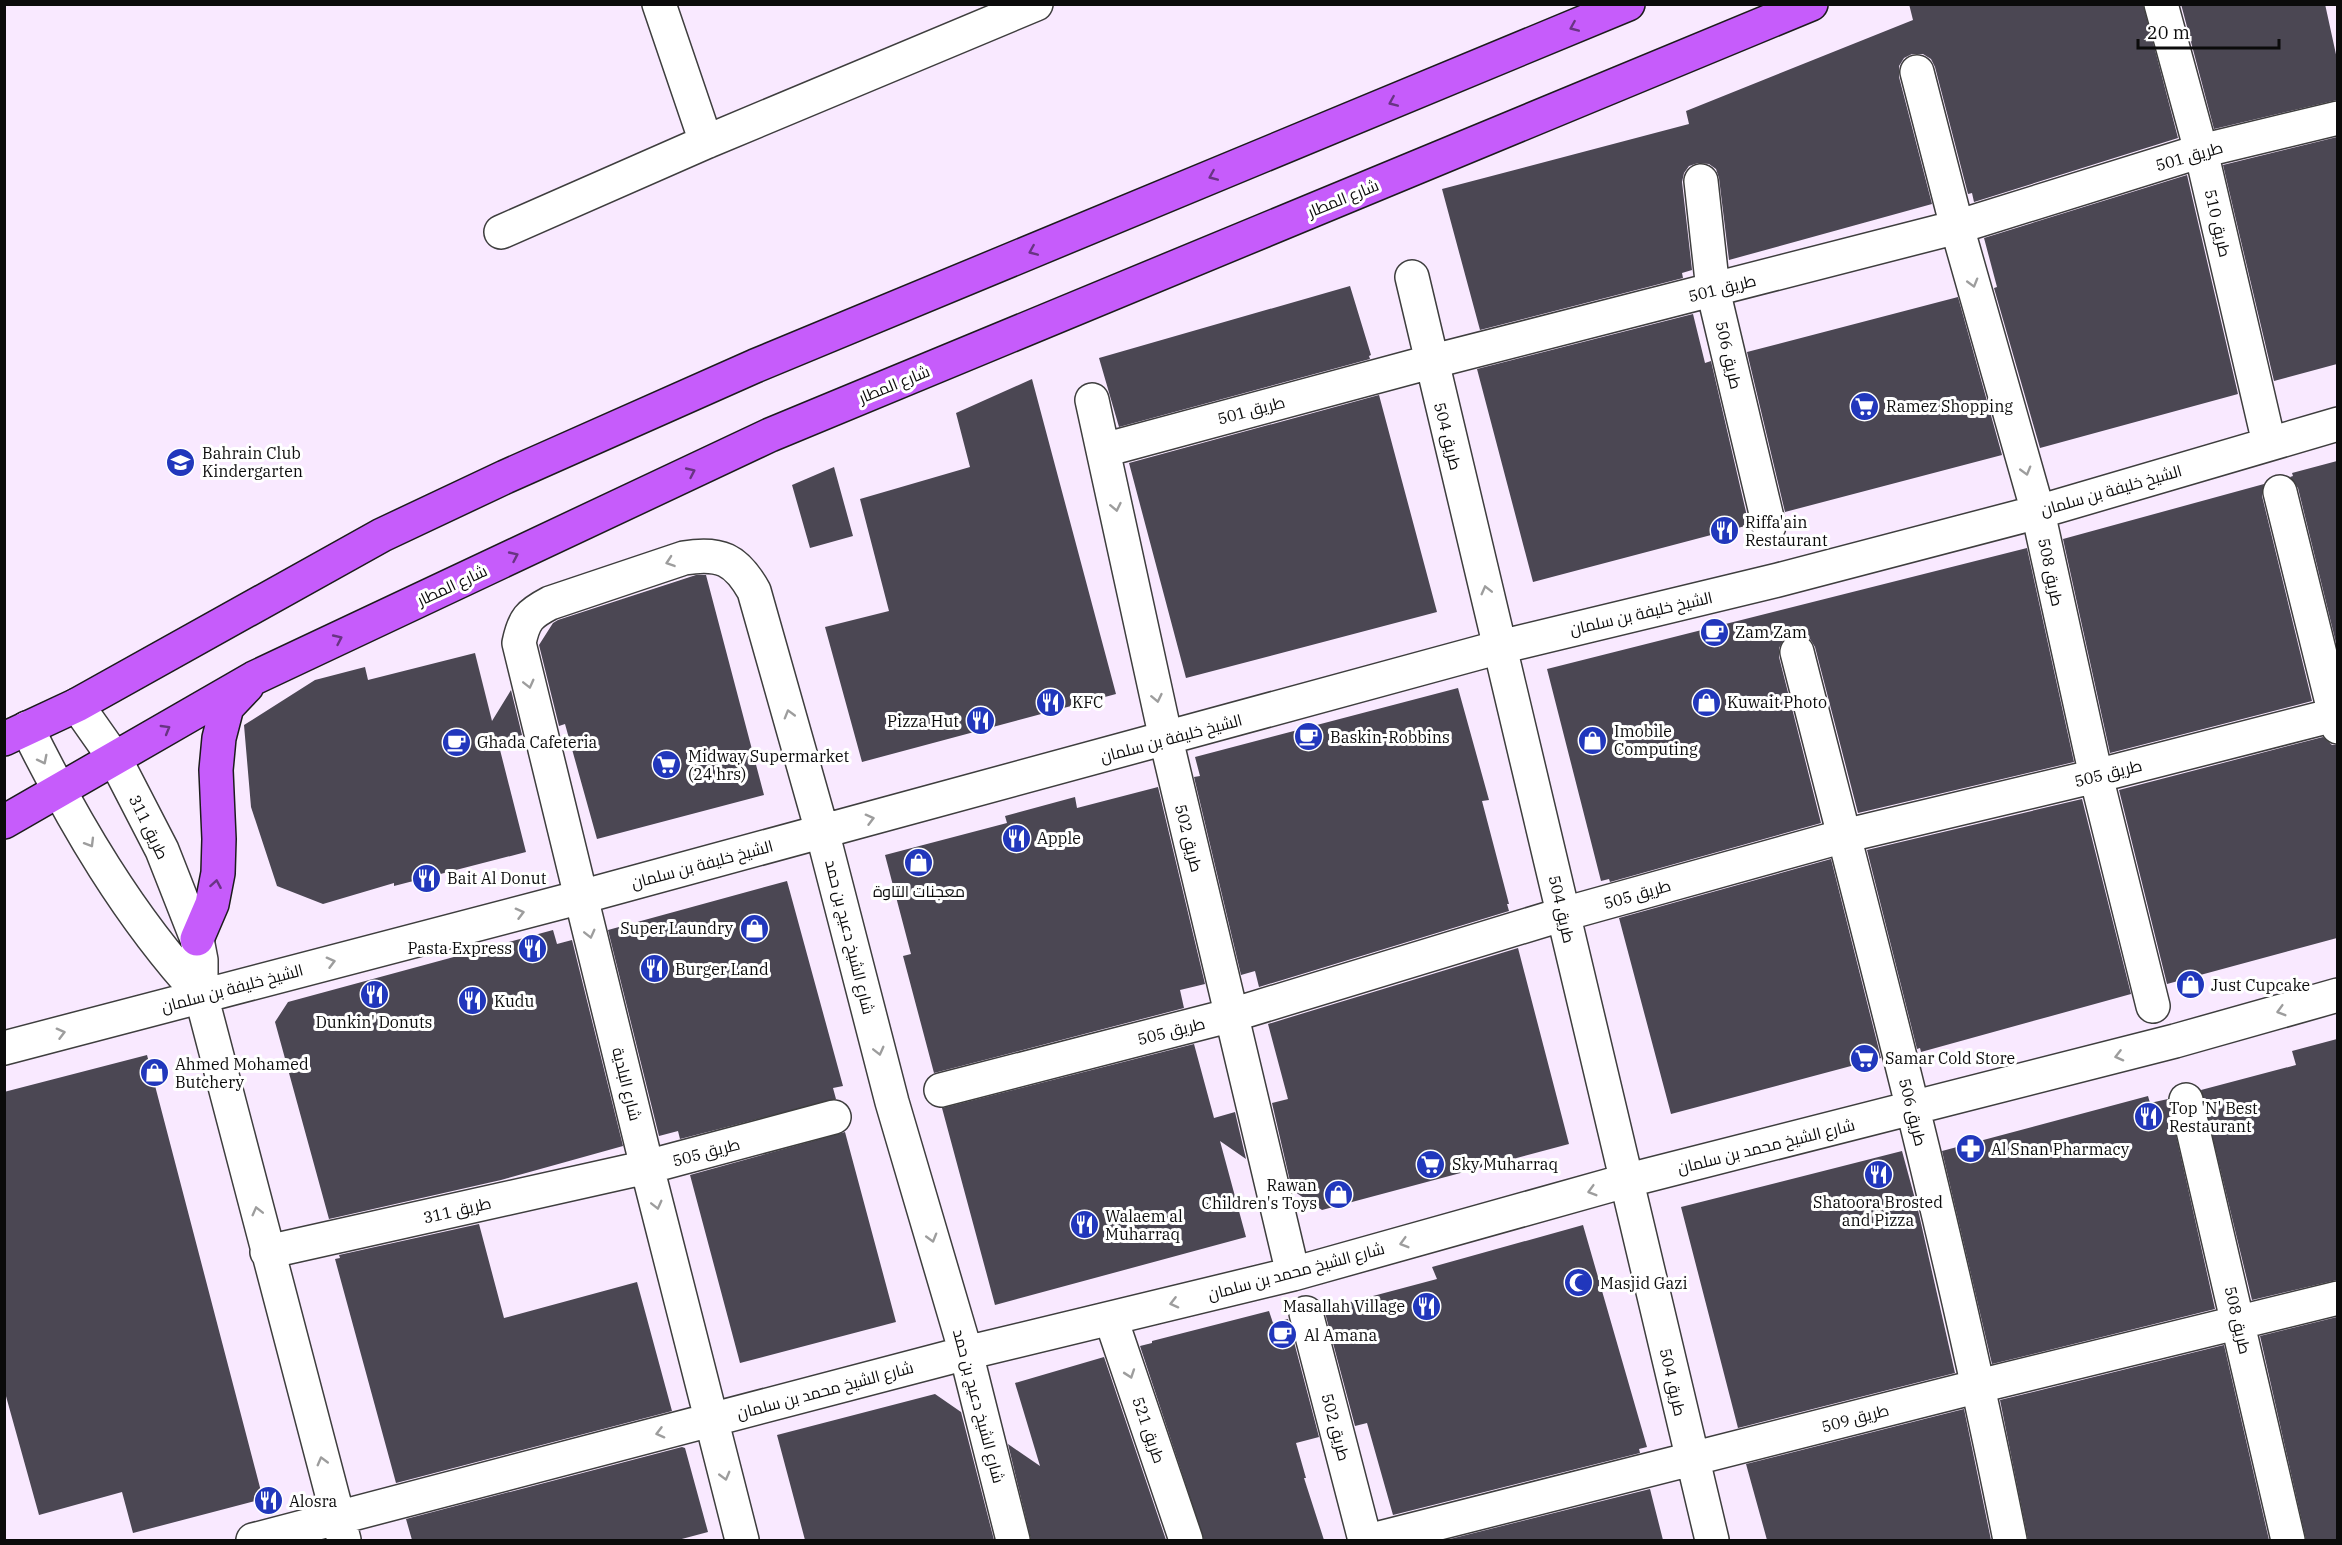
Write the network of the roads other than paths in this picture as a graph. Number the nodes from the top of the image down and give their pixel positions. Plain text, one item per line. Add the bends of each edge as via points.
1 (658, 4) edge
2 (1036, 4) edge
3 (1628, 4) edge
4 (1811, 4) edge
5 (2161, 4) edge
6 (1917, 72) dead end
7 (2337, 118) edge
8 (706, 142) junction
9 (2201, 151) junction
10 (1701, 181) dead end
11 (1957, 227) junction
12 (501, 232) dead end
13 (1412, 278) dead end
14 (1713, 290) junction
15 (1430, 362) junction
16 (1092, 400) dead end
17 (2337, 424) edge
18 (2270, 443) junction
19 (1104, 450) junction
20 (2280, 492) dead end
21 (2038, 512) junction
22 (1768, 526) dead end
23 (522, 627) joint
24 (1500, 647) junction
25 (1797, 652) dead end
26 (255, 678) junction
27 (77, 705) junction
28 (2336, 718) edge
29 (16, 733) edge
30 (1166, 739) junction
31 (115, 759) junction
32 (2096, 776) junction
33 (59, 793) junction
34 (4, 822) edge
35 (822, 831) junction
36 (1844, 836) junction
37 (581, 897) junction
38 (1564, 914) junction
39 (197, 939) junction
40 (201, 995) junction
41 (2337, 995) edge
42 (2153, 1006) dead end
43 (1232, 1015) junction
44 (4, 1048) edge
45 (941, 1090) dead end
46 (2186, 1100) dead end
47 (1913, 1109) junction
48 (834, 1117) dead end
49 (647, 1167) junction
50 (1625, 1181) junction
51 (267, 1252) junction
52 (1293, 1274) junction
53 (2337, 1298) edge
54 (1306, 1313) dead end
55 (1111, 1319) junction
56 (2238, 1323) junction
57 (966, 1353) junction
58 (1979, 1386) junction
59 (710, 1419) junction
60 (1692, 1461) junction
61 (340, 1529) edge
62 (253, 1540) edge
63 (742, 1540) edge
64 (1013, 1540) edge
65 (1186, 1540) edge
66 (1365, 1540) edge
67 (1372, 1540) edge
68 (1712, 1540) edge
69 (2010, 1540) edge
70 (2288, 1540) edge

1 - 8 street
2 - 8 street
3 -> 27 main road via 755,366 505,477 382,534
26 -> 4 main road, شارع المطار via 770,435
5 - 9 street, طريق 510
6 - 11 street, طريق 508
7 - 9 street, طريق 501
8 - 12 street
9 - 11 street, طريق 501
9 - 18 street, طريق 510
10 - 14 street, طريق 506
11 - 14 street, طريق 501
11 -> 21 street, طريق 508
13 - 15 street, طريق 504
14 - 15 street, طريق 501
14 - 22 street, طريق 506
15 - 19 street, طريق 501
24 -> 15 street, طريق 504
16 - 19 street, طريق 502
17 - 18 street, الشيخ خليفة بن سلمان
18 - 21 street, الشيخ خليفة بن سلمان
19 -> 30 street, طريق 502
20 - 28 street
21 - 24 street, الشيخ خليفة بن سلمان
21 - 32 street, طريق 508
35 -> 23 street, شارع الشيخ دعيج بن حمد via 754,591 744,572 727,559 705,554 684,558 550,603 532,612
23 -> 37 street, شارع البلدية via 519,643
24 - 30 street, الشيخ خليفة بن سلمان
24 - 38 street, طريق 504
25 - 36 street, طريق 506
31 -> 26 main road, شارع المطار
39 -> 26 main road via 212,904 218,873 219,738 226,707
27 - 29 main road
27 - 31 street, طريق 311
28 - 32 street, طريق 505
29 -> 33 street, طريق 311
35 -> 30 street, الشيخ خليفة بن سلمان
30 - 43 street, طريق 502
31 - 33 main road, شارع المطار
31 - 39 street, طريق 311 via 162,850
32 - 36 street, طريق 505
32 - 42 street, طريق 508
33 - 34 main road, شارع المطار
33 -> 40 street, طريق 311 via 164,953
35 - 37 street, الشيخ خليفة بن سلمان
35 -> 57 street, شارع الشيخ دعيج بن حمد via 892,1102
36 - 38 street, طريق 505
36 - 47 street, طريق 506
40 -> 37 street, الشيخ خليفة بن سلمان
37 -> 49 street, شارع البلدية
38 - 43 street, طريق 505
38 - 50 street, طريق 504
39 - 40 street, طريق 311
44 -> 40 street, الشيخ خليفة بن سلمان
51 -> 40 street, طريق 311
41 -> 47 street, شارع الشيخ محمد بن سلمان
43 - 45 street, طريق 505
43 - 52 street, طريق 502
46 - 56 street, طريق 508
47 - 50 street, شارع الشيخ محمد بن سلمان
47 - 58 street, طريق 506
48 - 49 street, طريق 505
49 - 51 street, طريق 311
49 -> 59 street, شارع البلدية
50 -> 52 street, شارع الشيخ محمد بن سلمان
50 - 60 street, طريق 504
61 -> 51 street, طريق 311
52 -> 55 street, شارع الشيخ محمد بن سلمان
53 - 56 street, طريق 509
54 - 66 street, طريق 502
55 - 57 street, شارع الشيخ محمد بن سلمان
55 -> 65 street, طريق 521
56 - 58 street, طريق 509
56 - 70 street, طريق 508
57 - 59 street, شارع الشيخ محمد بن سلمان
57 - 64 street, شارع الشيخ دعيج بن حمد
58 - 60 street, طريق 509
58 - 69 street, طريق 506
59 -> 61 street, شارع الشيخ محمد بن سلمان
59 -> 63 street, شارع البلدية
60 - 67 street, طريق 509
60 - 68 street, طريق 504
61 - 62 street, شارع الشيخ محمد بن سلمان

